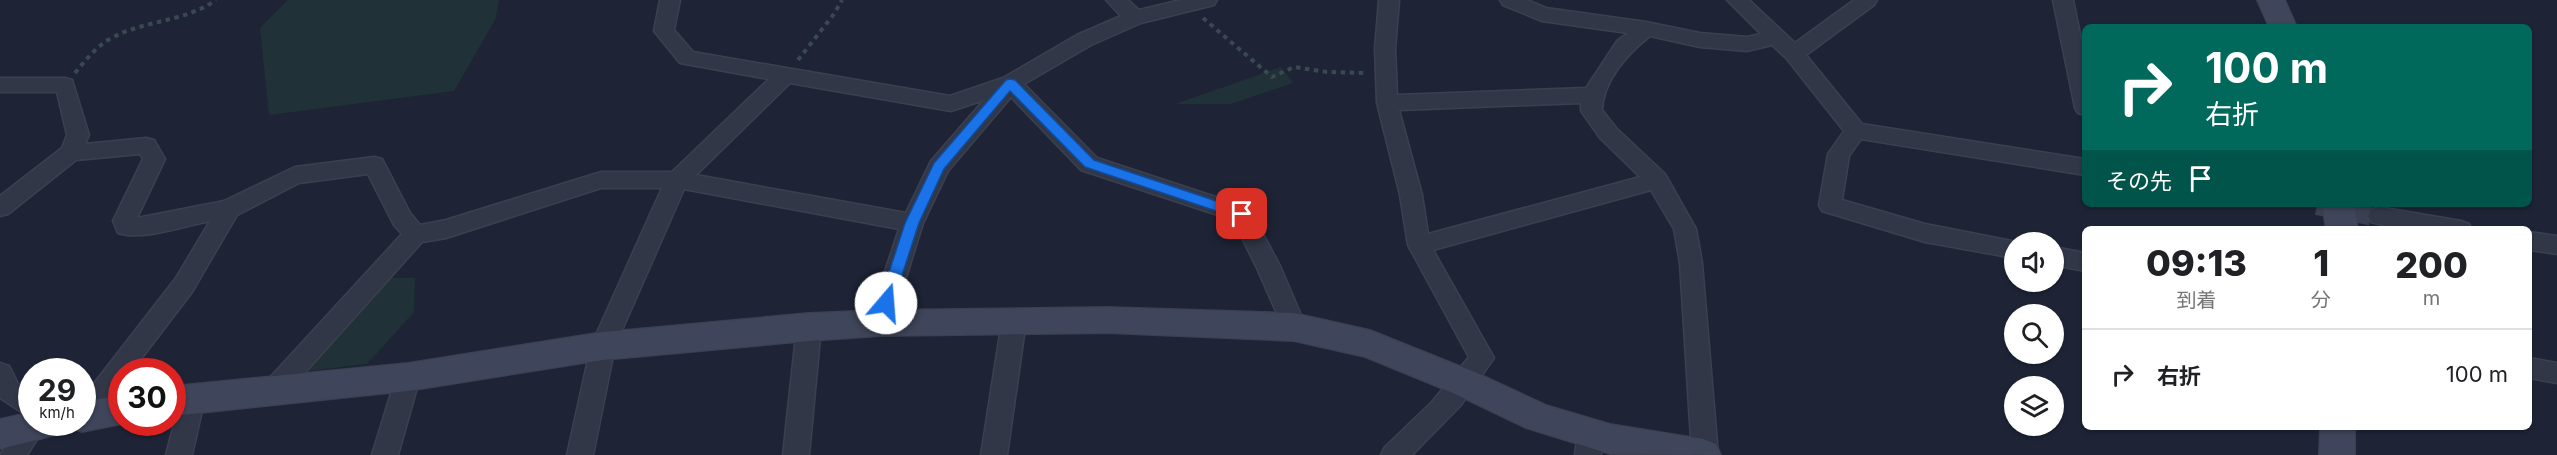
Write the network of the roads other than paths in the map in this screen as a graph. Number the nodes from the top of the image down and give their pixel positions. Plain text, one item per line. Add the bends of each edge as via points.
1 (670, 0) edge
2 (1116, 0) edge
3 (1207, 0) edge
4 (1389, 0) edge
5 (1510, 0) edge
6 (1737, 0) edge
7 (1867, 0) edge
8 (2063, 0) edge
9 (2271, 0) edge
10 (1134, 18) junction
11 (2282, 24) edge
12 (1646, 29) junction
13 (1775, 38) junction
14 (1794, 54) junction
15 (786, 75) junction
16 (1010, 83) junction
17 (0, 85) edge
18 (2082, 93) edge
19 (1592, 94) junction
20 (1387, 103) junction
21 (1856, 131) junction
22 (71, 153) junction
23 (2082, 167) edge
24 (676, 180) junction
25 (1657, 180) junction
26 (2338, 207) edge
27 (0, 208) edge
28 (229, 209) junction
29 (2379, 216) tunnel mouth
30 (912, 223) junction
31 (2341, 226) edge
32 (2438, 226) edge
33 (415, 234) junction
34 (2532, 241) edge
35 (1419, 245) junction
36 (2557, 245) edge
37 (2004, 247) edge
38 (2064, 258) edge
39 (2082, 261) edge
40 (1014, 321) junction
41 (880, 323) junction
42 (809, 327) junction
43 (1294, 327) junction
44 (603, 346) junction
45 (2532, 369) edge
46 (2557, 373) edge
47 (0, 374) edge
48 (408, 377) junction
49 (1465, 383) junction
50 (274, 390) junction
51 (186, 399) edge
52 (96, 400) edge
53 (18, 406) edge
54 (2338, 430) edge
55 (22, 436) edge
56 (180, 436) edge
57 (1590, 444) edge
58 (13, 455) edge
59 (179, 455) edge
60 (385, 455) edge
61 (580, 455) edge
62 (796, 455) edge
63 (994, 455) edge
64 (1394, 455) edge
65 (1704, 455) edge
66 (2337, 455) edge

1 - 15 street via 664,31 687,58
2 - 10 street
3 - 10 street
4 - 20 street via 1385,49
5 - 12 street via 1542,14
6 - 13 street
7 - 14 street
8 - 18 street
9 - 11 street
10 - 16 street via 1084,40
12 - 13 street via 1747,44
12 - 19 street via 1624,46
13 - 14 street
14 - 21 street
15 - 16 street via 951,104
15 - 24 street
16 - 30 street via 939,167
16 - 43 street via 1089,164 1242,214
17 - 22 street via 65,85 78,135
19 - 20 street
19 - 25 street via 1591,111 1608,134
20 - 35 street via 1412,195
21 - 23 street
21 - 37 street via 1839,154 1830,205 1925,233
22 - 27 street
22 - 28 street via 146,146 154,159 124,221 126,227
24 - 30 street
24 - 33 street via 601,180 446,229
24 - 44 street
25 - 35 street
25 - 65 street via 1685,229 1691,263
26 - 31 street
28 - 33 street via 295,175 374,165 402,219
28 - 52 street via 184,285
29 - 32 street
30 - 41 street
33 - 50 street
34 - 36 street
35 - 49 street via 1482,358
38 - 39 street
40 - 41 street
40 - 43 street
40 - 63 street
41 - 42 street
42 - 44 street
42 - 62 street
43 - 49 street via 1370,344
44 - 48 street
44 - 61 street
45 - 46 street
47 - 53 street
48 - 50 street
48 - 60 street
49 - 57 street
49 - 64 street
50 - 51 street
54 - 66 street
55 - 58 street
56 - 59 street
57 - 65 street via 1610,439

